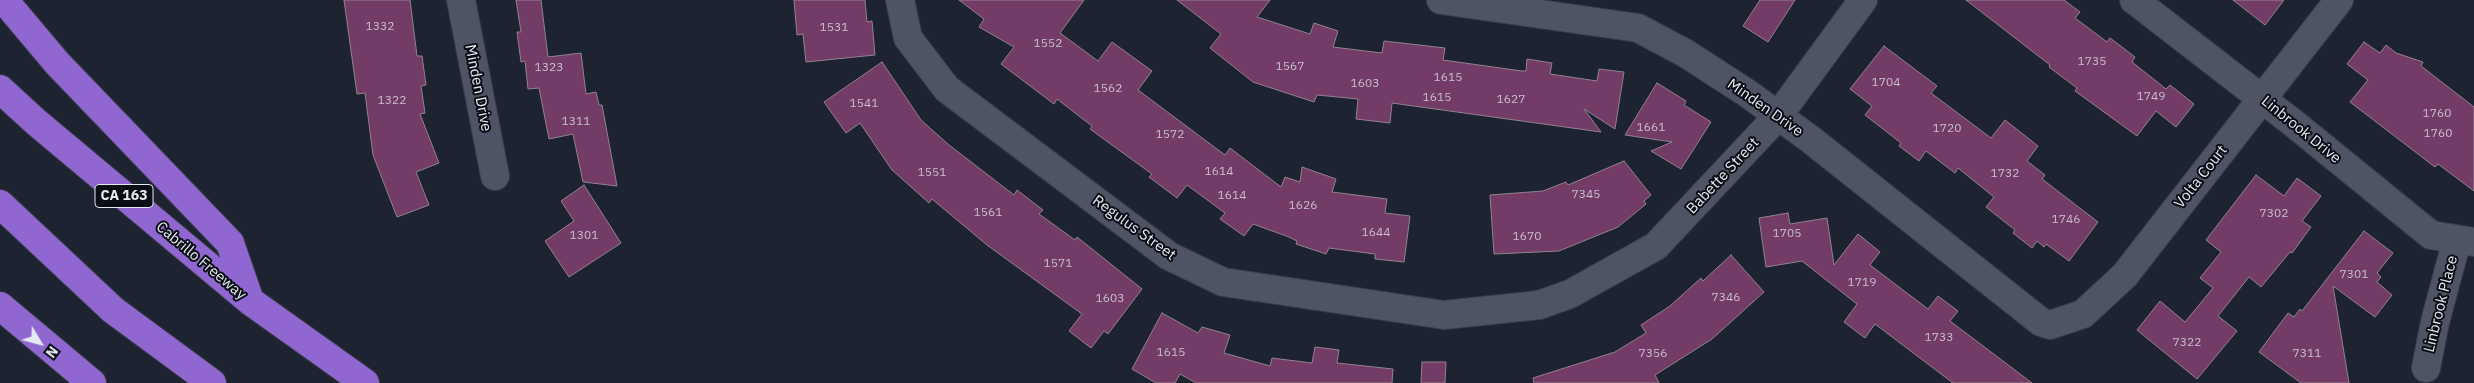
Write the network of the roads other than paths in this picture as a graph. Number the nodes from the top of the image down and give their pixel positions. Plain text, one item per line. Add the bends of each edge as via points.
1 (4, 0) edge
2 (461, 0) edge
3 (900, 0) edge
4 (1441, 0) edge
5 (1863, 0) edge
6 (2134, 0) edge
7 (2339, 0) edge
8 (0, 89) edge
9 (2262, 99) junction
10 (1778, 116) junction
11 (495, 176) dead end
12 (0, 204) edge
13 (2466, 241) edge
14 (1570, 294) joint
15 (250, 302) junction
16 (0, 306) edge
17 (2041, 322) joint
18 (2426, 368) dead end
19 (92, 383) edge
20 (212, 383) edge
21 (365, 383) edge

1 - 15 highway via 57,63 230,243
2 - 11 street, Minden Drive
3 - 14 street, Regulus Street via 908,38 947,89 1169,256 1223,282 1444,315 1539,306
4 - 10 street, Minden Drive via 1638,28 1685,53
5 - 10 street, Babette Street
6 - 9 street, Linbrook Drive
7 - 9 street, Volta Court
8 - 15 highway, Cabrillo Freeway / CA 163
9 - 13 street, Linbrook Drive via 2431,235
9 - 17 street, Volta Court via 2125,275 2083,314 2050,325
10 - 14 street, Babette Street via 1656,246
10 - 17 street, Minden Drive
12 - 20 highway via 113,310
13 - 18 street, Linbrook Place via 2435,322
15 - 21 highway, Cabrillo Freeway / CA 163
16 - 19 highway

